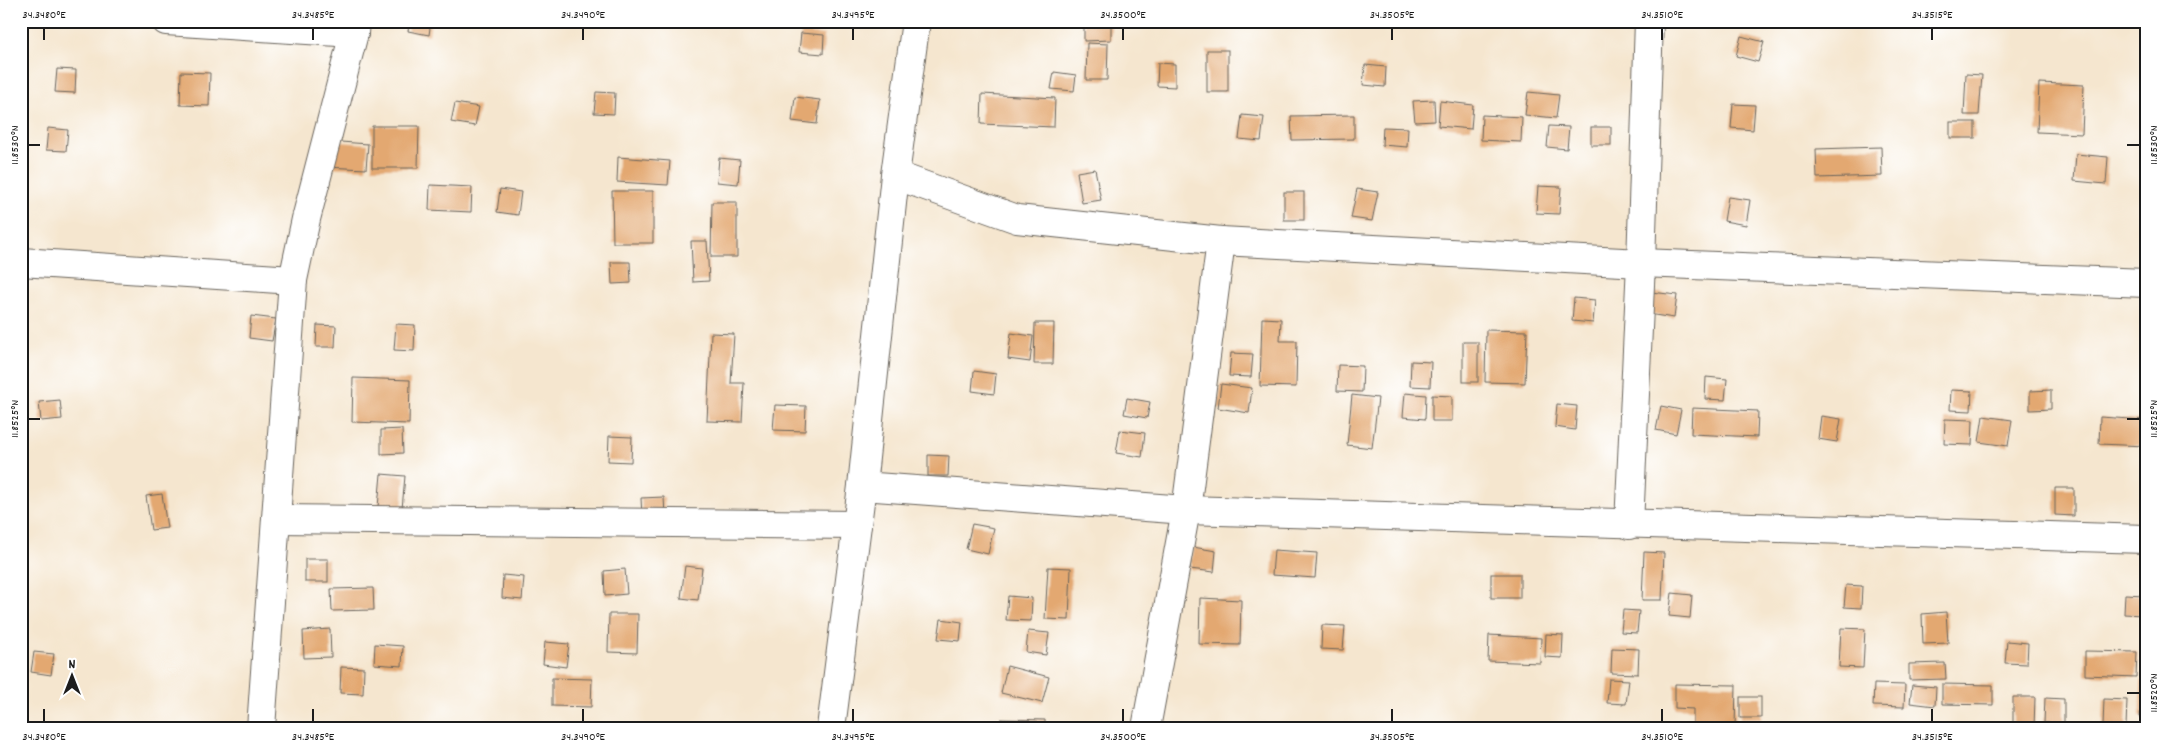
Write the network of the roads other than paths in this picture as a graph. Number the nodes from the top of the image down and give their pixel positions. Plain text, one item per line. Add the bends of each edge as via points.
1 (166, 21) edge
2 (916, 21) edge
3 (1648, 21) edge
4 (354, 27) edge
5 (895, 175) junction
6 (1221, 240) junction
7 (21, 262) edge
8 (1640, 263) junction
9 (293, 280) junction
10 (2146, 283) edge
11 (862, 486) junction
12 (1186, 510) junction
13 (276, 519) junction
14 (857, 525) junction
15 (1629, 525) junction
16 (2146, 539) edge
17 (261, 728) edge
18 (831, 728) edge
19 (1146, 728) edge

1 - 4 street
2 - 5 street
3 - 8 street
4 - 9 street
5 - 6 street via 1017,219
5 - 11 street
6 - 8 street
6 - 12 street
7 - 9 street
8 - 10 street
8 - 15 street
9 - 13 street
11 - 12 street
11 - 14 street
12 - 15 street
12 - 19 street
13 - 14 street
13 - 17 street
14 - 18 street
15 - 16 street

